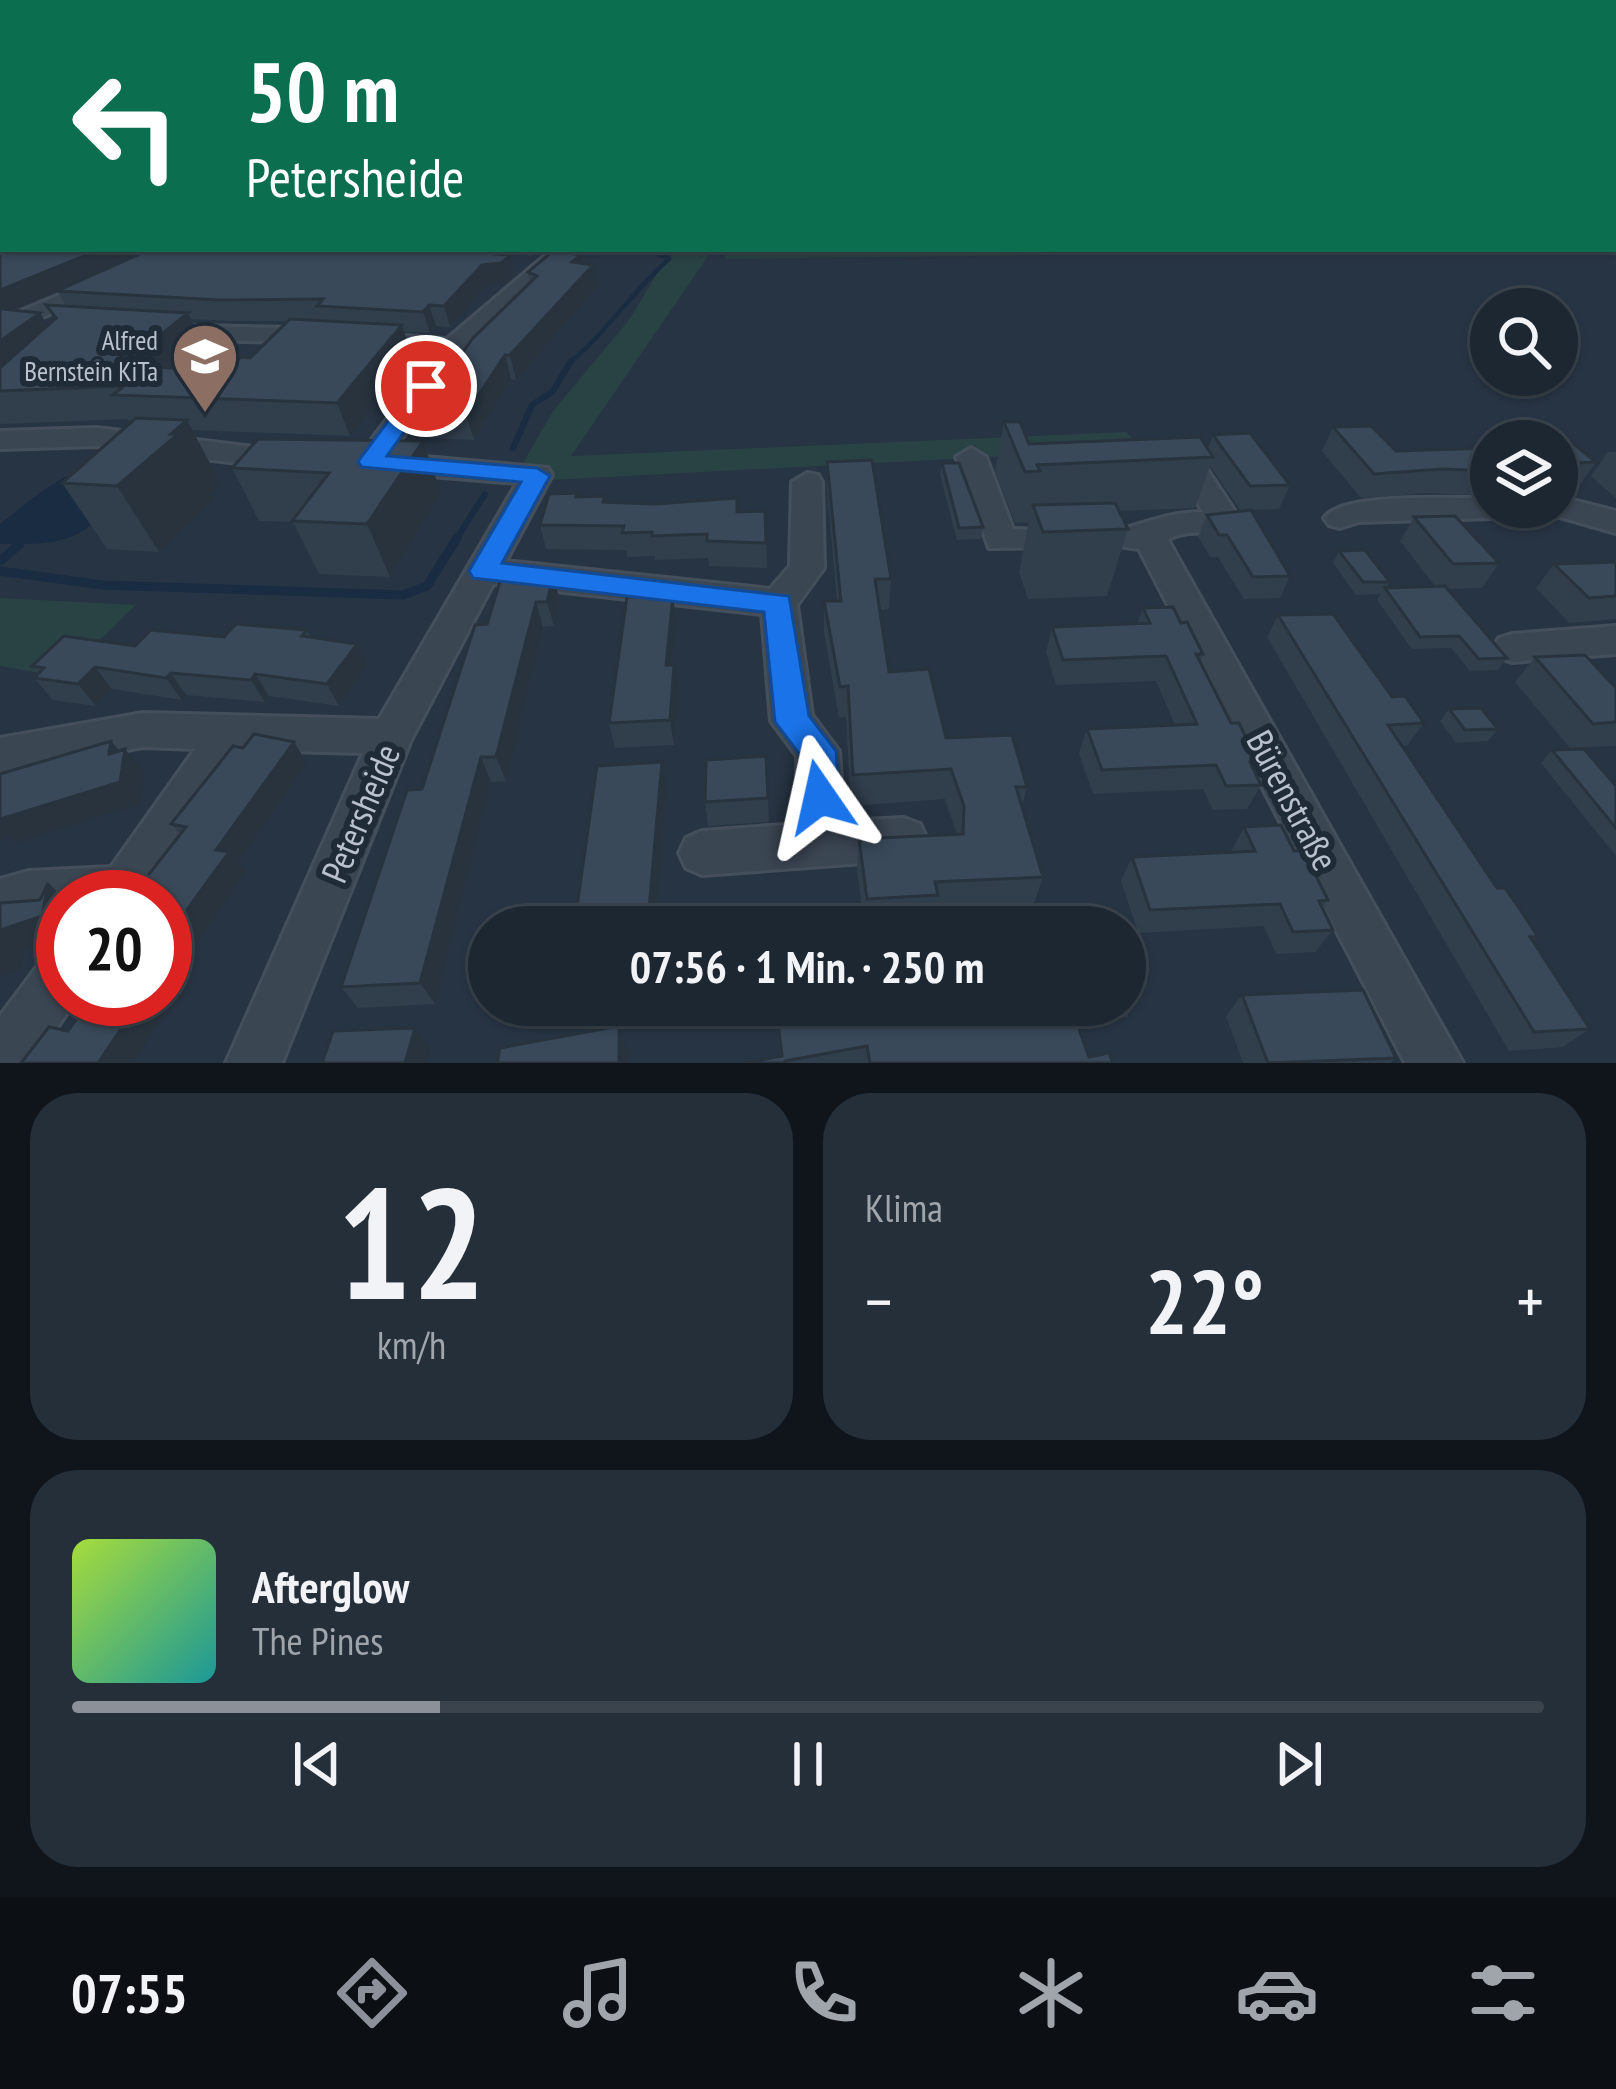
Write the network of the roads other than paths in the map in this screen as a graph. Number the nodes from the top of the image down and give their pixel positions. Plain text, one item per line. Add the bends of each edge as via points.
1 (180, 252) edge
2 (562, 252) edge
3 (505, 263) edge
4 (542, 268) junction
5 (10, 324) edge
6 (65, 324) edge
7 (130, 330) edge
8 (453, 347) junction
9 (0, 440) edge
10 (1180, 450) edge
11 (971, 457) dead end
12 (307, 460) edge
13 (808, 482) dead end
14 (1470, 509) edge
15 (1578, 512) edge
16 (1340, 518) dead end
17 (1616, 522) edge
18 (1150, 537) junction
19 (483, 571) junction
20 (778, 603) junction
21 (1616, 640) edge
22 (1513, 648) dead end
23 (232, 729) junction
24 (391, 737) junction
25 (0, 756) edge
26 (931, 838) edge
27 (822, 844) junction
28 (702, 854) dead end
29 (137, 870) edge
30 (36, 893) edge
31 (0, 903) edge
32 (36, 1012) edge
33 (0, 1062) edge
34 (254, 1063) edge
35 (1435, 1063) edge

1 - 5 street
2 - 4 street
3 - 4 street
4 - 8 street
5 - 6 street
7 - 8 street
8 - 19 street, Petersheide via 360,461 537,476
9 - 12 street via 97,437
10 - 18 street via 1226,522 1172,524
11 - 18 street via 1001,539
13 - 20 street via 807,568
14 - 16 street
15 - 17 street
18 - 35 street, Bürenstraße
19 - 20 street
19 - 24 street, Petersheide
20 - 27 street via 792,722 818,751
21 - 22 street
23 - 24 street
23 - 25 street via 143,730
23 - 29 street
24 - 34 street, Petersheide
26 - 27 street
27 - 28 street
30 - 31 street
32 - 33 street

